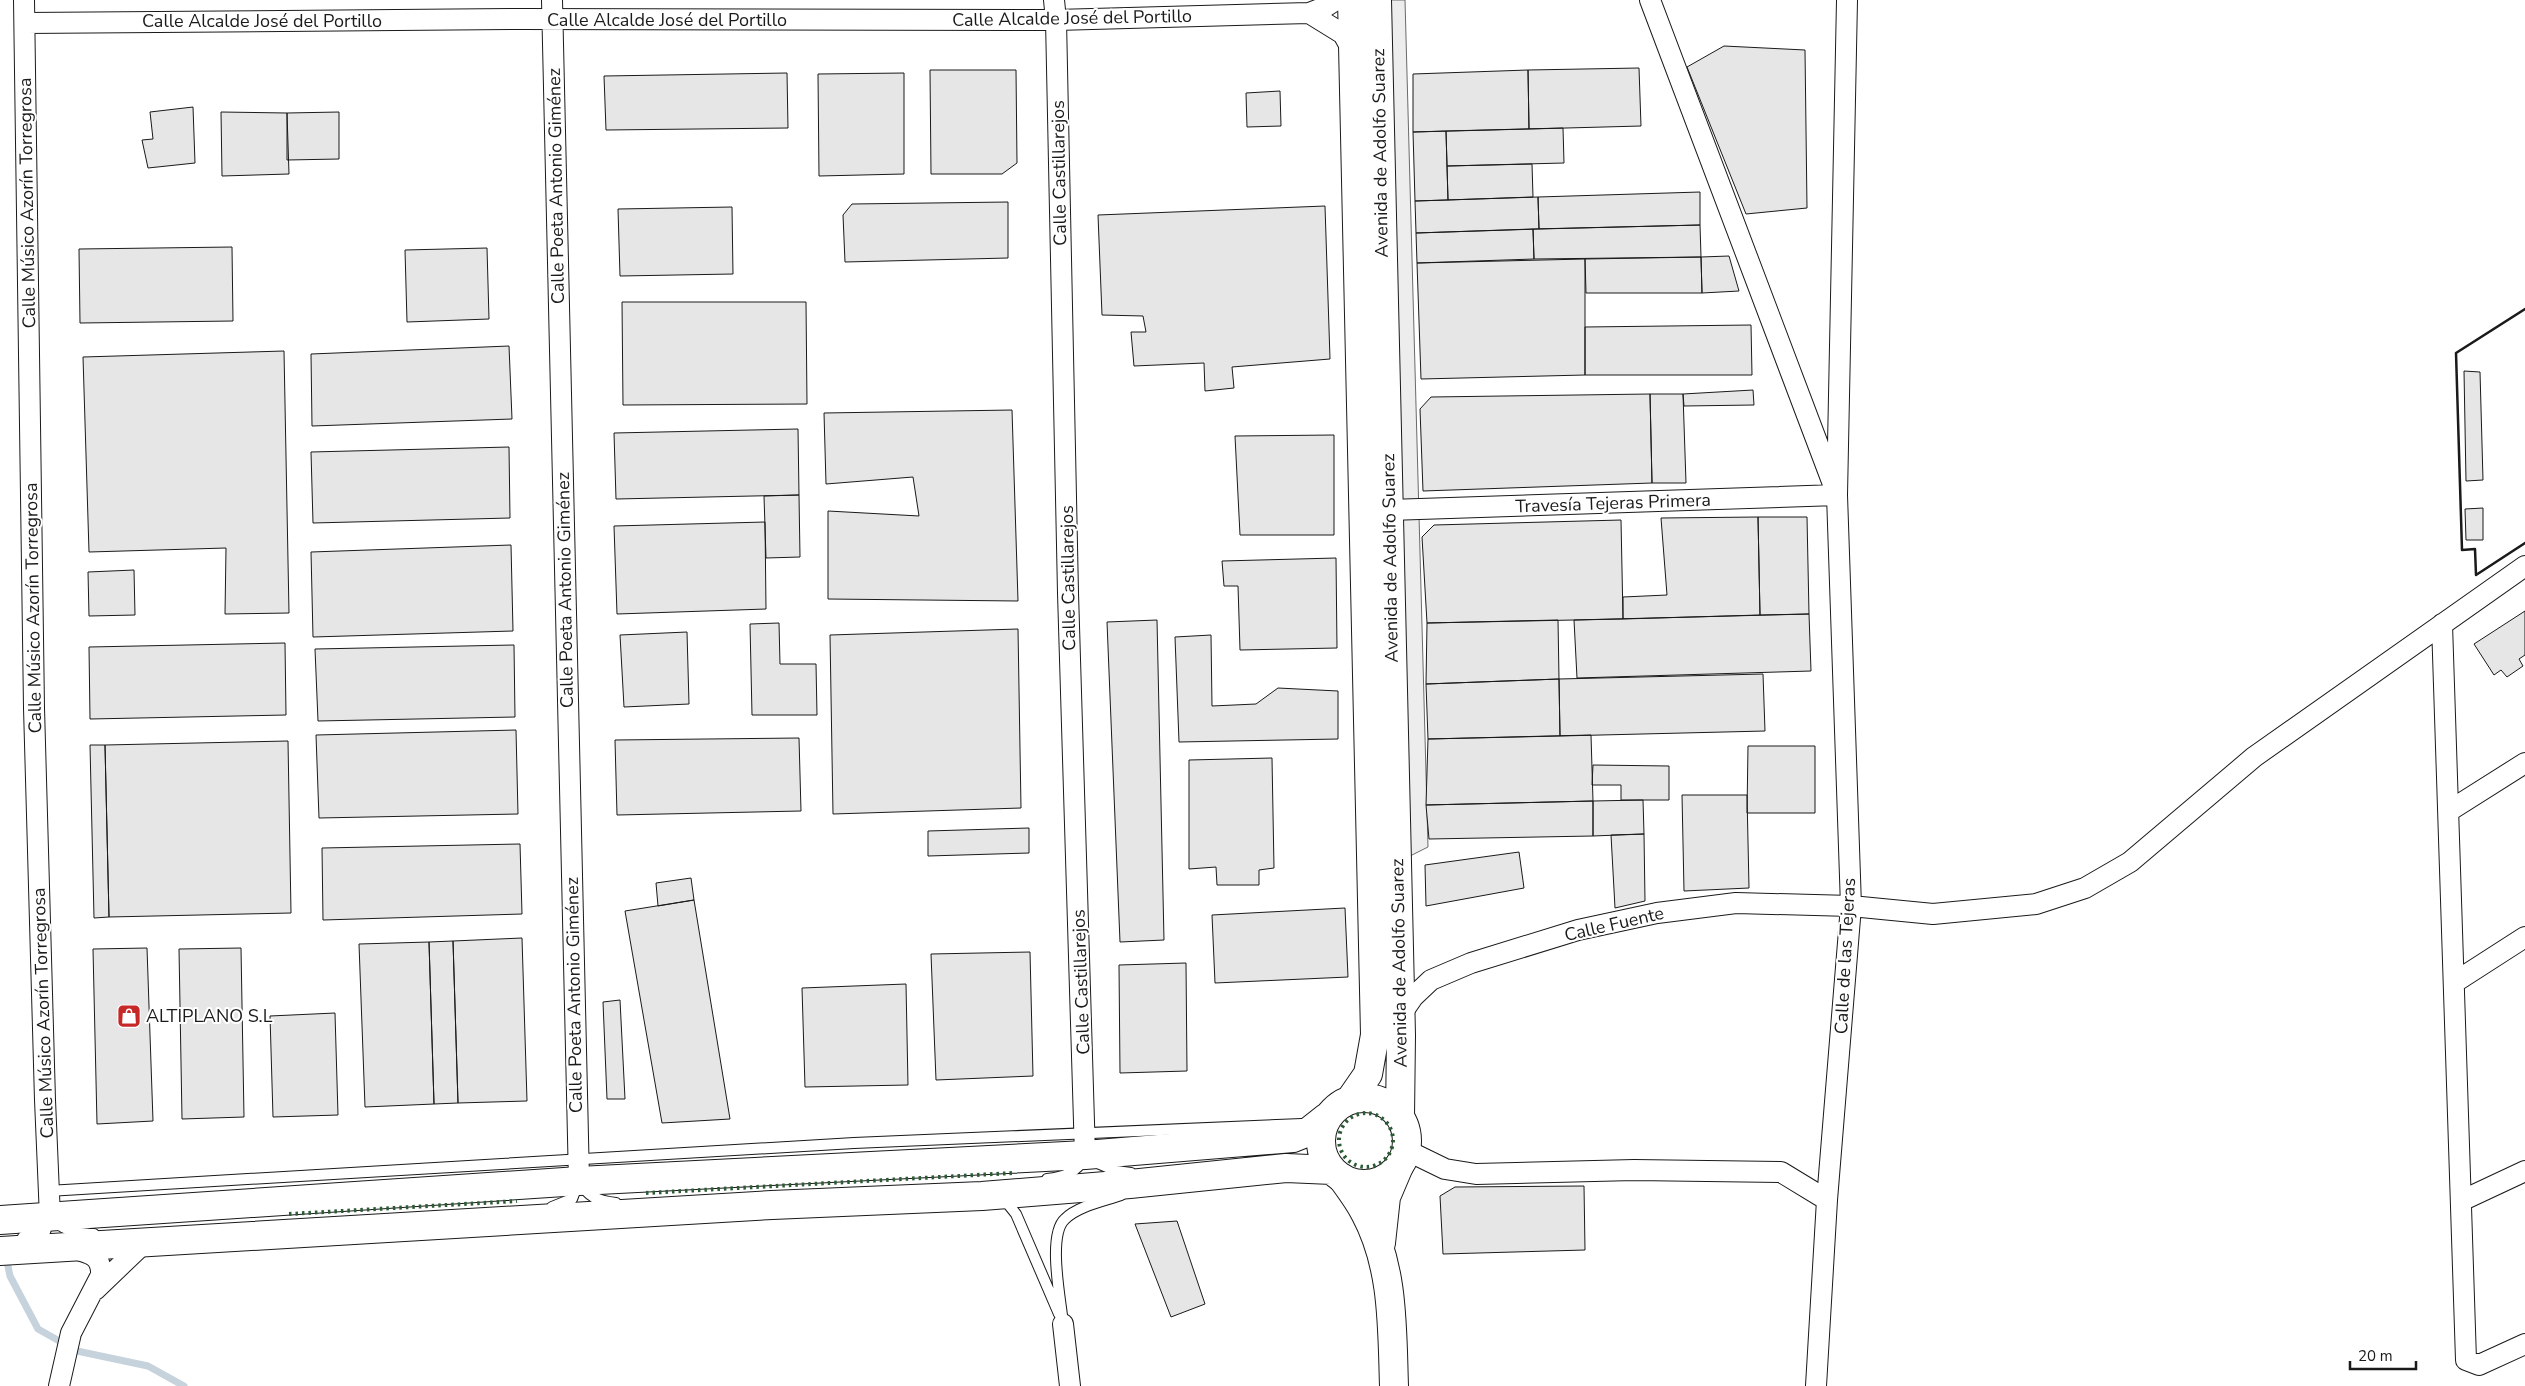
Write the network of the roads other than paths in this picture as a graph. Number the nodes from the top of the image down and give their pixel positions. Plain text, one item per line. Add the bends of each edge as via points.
1 (24, 0) edge
2 (1054, 0) edge
3 (1336, 0) edge
4 (1352, 0) edge
5 (1377, 0) edge
6 (1650, 0) edge
7 (1847, 0) edge
8 (552, 10) edge
9 (1309, 13) junction
10 (1056, 20) junction
11 (25, 24) junction
12 (1353, 52) junction
13 (1837, 495) junction
14 (1389, 510) junction
15 (2525, 566) edge
16 (2442, 624) junction
17 (2525, 764) edge
18 (2449, 811) junction
19 (1851, 906) junction
20 (2525, 937) edge
21 (2454, 982) junction
22 (1400, 1016) junction
23 (1350, 1100) junction
24 (1327, 1117) junction
25 (1400, 1117) junction
26 (1085, 1144) junction
27 (1403, 1157) junction
28 (1286, 1168) junction
29 (578, 1171) junction
30 (2525, 1171) edge
31 (1337, 1174) junction
32 (1034, 1180) dead end
33 (1016, 1182) dead end
34 (1155, 1182) junction
35 (982, 1196) junction
36 (1827, 1200) junction
37 (2461, 1201) junction
38 (49, 1204) junction
39 (772, 1205) junction
40 (297, 1234) junction
41 (3, 1236) edge
42 (143, 1244) junction
43 (66, 1247) junction
44 (1382, 1257) junction
45 (92, 1293) junction
46 (1064, 1324) junction
47 (2525, 1344) edge
48 (59, 1386) edge
49 (1070, 1386) edge
50 (1394, 1386) edge
51 (1816, 1386) edge

1 - 11 street, Calle Músico Azorín Torregrosa
2 - 10 street, Calle Castillarejos
3 - 9 street
4 - 12 main road, Avenida de Adolfo Suarez
5 - 14 main road, Avenida de Adolfo Suarez
6 - 13 street
7 - 13 street, Calle de las Tejeras
8 - 10 street, Calle Alcalde José del Portillo
8 - 11 street, Calle Alcalde José del Portillo
8 - 29 street, Calle Poeta Antonio Giménez
9 - 10 street, Calle Alcalde José del Portillo
9 - 12 street via 1343,34
10 - 26 street, Calle Castillarejos via 1068,603
11 - 38 street, Calle Músico Azorín Torregrosa via 34,708
12 - 23 main road, Avenida de Adolfo Suarez via 1375,1035 1368,1074
13 - 14 street, Travesía Tejeras Primera
13 - 19 street, Calle de las Tejeras
14 - 22 main road, Avenida de Adolfo Suarez
15 - 16 street, Calle Fuente
16 - 18 street
16 - 19 street, Calle Fuente via 2254,757 2130,862 2085,888 2036,904 1933,914
17 - 18 street
18 - 21 street
19 - 22 street, Calle Fuente via 1736,903 1656,913 1578,930 1471,963 1431,980 1413,997
19 - 36 street, Calle de las Tejeras
20 - 21 street
21 - 37 street
22 - 25 main road, Avenida de Adolfo Suarez
23 - 24 main road
23 - 25 main road via 1378,1100 1390,1106
24 - 26 main road via 1308,1132 1288,1139
24 - 31 main road via 1320,1139 1323,1156
25 - 27 main road via 1407,1138
26 - 28 lane via 1099,1164 1135,1174
26 - 29 main road
26 - 32 lane via 1080,1166 1074,1172
27 - 31 main road via 1391,1174 1373,1182 1354,1183
27 - 36 street via 1476,1174 1634,1170 1781,1172
27 - 44 main road via 1383,1210
28 - 31 main road
28 - 34 main road
29 - 38 main road
29 - 39 lane via 586,1194 612,1203 732,1198
29 - 40 lane via 572,1199 560,1206 346,1221 321,1225
30 - 37 street
31 - 44 main road via 1365,1213
33 - 39 lane via 806,1194
34 - 35 main road
34 - 46 lane via 1064,1219 1057,1239
35 - 39 main road
35 - 46 lane via 1008,1204 1016,1214
36 - 51 street, Calle de las Tejeras
37 - 47 street via 2466,1360 2479,1365
38 - 40 lane via 58,1225 89,1234 254,1227 280,1228
38 - 41 main road
39 - 40 main road
40 - 42 main road
41 - 43 main road
42 - 43 main road
42 - 45 street
43 - 45 street via 89,1253 101,1265 101,1275
44 - 50 main road via 1392,1313
45 - 48 street via 71,1333
46 - 49 street

